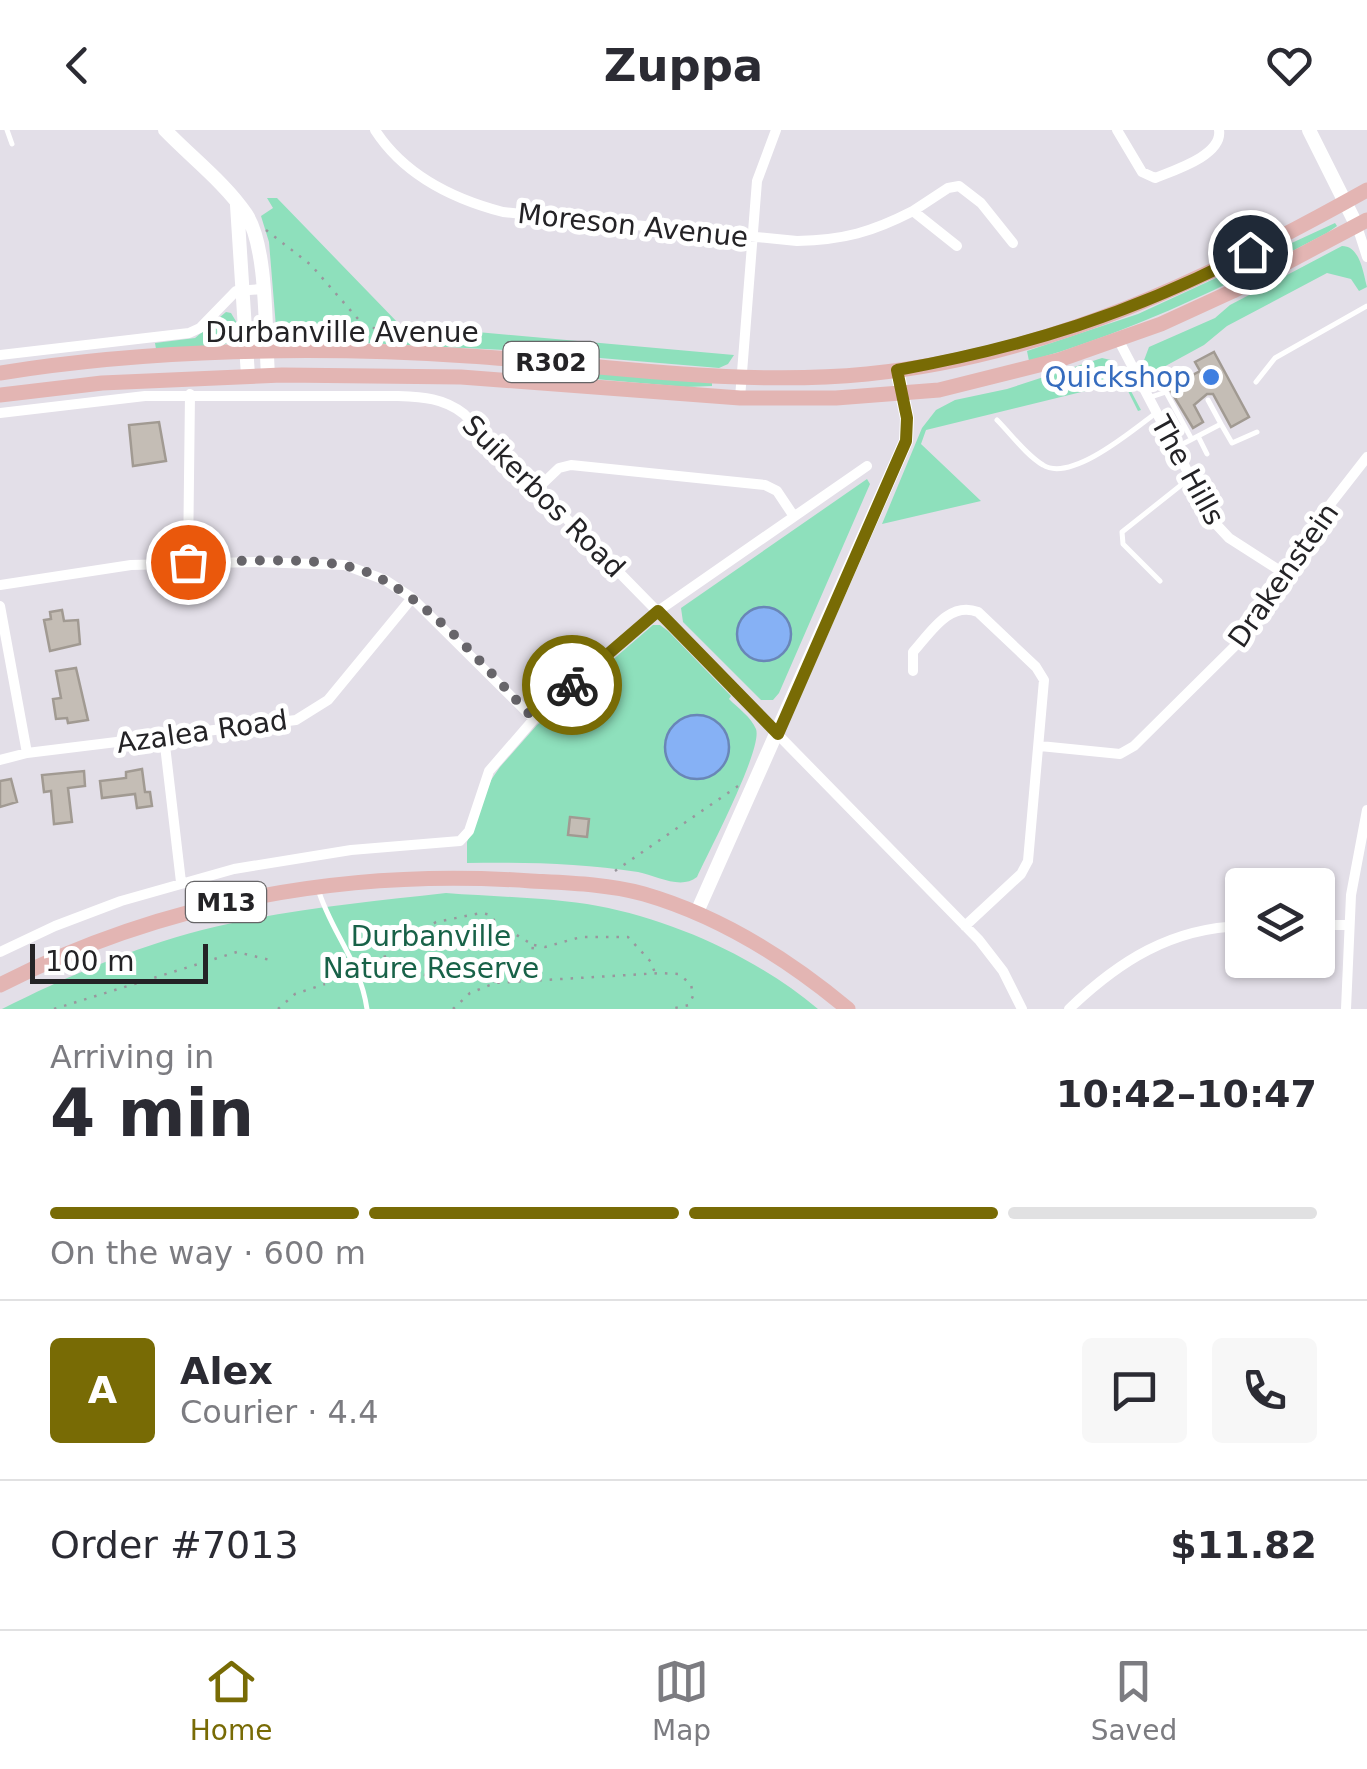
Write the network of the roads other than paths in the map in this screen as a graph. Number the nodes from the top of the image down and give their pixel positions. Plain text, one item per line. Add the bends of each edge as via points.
1 (7, 130) edge
2 (165, 130) edge
3 (375, 130) edge
4 (776, 130) edge
5 (1117, 130) edge
6 (1218, 130) edge
7 (1309, 130) edge
8 (12, 144) dead end
9 (1367, 190) edge
10 (1345, 203) junction
11 (237, 204) junction
12 (913, 211) junction
13 (1362, 228) edge
14 (752, 236) junction
15 (1013, 242) dead end
16 (956, 246) dead end
17 (1367, 257) edge
18 (262, 289) junction
19 (244, 291) junction
20 (1367, 306) edge
21 (1119, 341) junction
22 (248, 352) junction
23 (266, 352) junction
24 (0, 355) edge
25 (897, 370) junction
26 (0, 373) edge
27 (268, 375) junction
28 (248, 376) junction
29 (742, 376) junction
30 (1256, 382) dead end
31 (902, 392) junction
32 (190, 394) junction
33 (0, 395) edge
34 (740, 398) junction
35 (1148, 398) junction
36 (1208, 400) dead end
37 (0, 412) edge
38 (1156, 413) junction
39 (997, 420) dead end
40 (1221, 424) junction
41 (1257, 432) dead end
42 (1194, 438) junction
43 (1175, 449) junction
44 (1207, 454) dead end
45 (1367, 457) edge
46 (868, 466) dead end
47 (1190, 478) junction
48 (537, 489) junction
49 (793, 515) junction
50 (188, 562) junction
51 (1285, 574) junction
52 (1160, 581) dead end
53 (0, 585) edge
54 (412, 598) junction
55 (0, 606) edge
56 (658, 611) junction
57 (914, 671) dead end
58 (534, 719) junction
59 (778, 734) junction
60 (164, 737) junction
61 (1040, 746) junction
62 (28, 753) junction
63 (0, 760) edge
64 (1367, 810) edge
65 (181, 882) junction
66 (317, 886) junction
67 (696, 912) junction
68 (1335, 925) edge
69 (1348, 925) junction
70 (966, 926) junction
71 (1225, 928) edge
72 (0, 952) edge
73 (0, 986) edge
74 (367, 1009) edge
75 (848, 1009) edge
76 (1022, 1009) edge
77 (1069, 1009) edge
78 (1346, 1009) edge

1 - 8 lane
2 - 11 main road
3 - 14 street, Moreson Avenue via 425,180 484,207
4 - 14 street via 757,181
5 - 6 street via 1142,172 1155,178 1216,145
7 - 10 main road
9 - 10 main road, Durbanville Avenue / R302
10 - 13 main road
10 - 25 main road, Durbanville Avenue / R302 via 1201,278 1098,321
11 - 18 main road via 255,234
11 - 19 main road
12 - 14 street, Moreson Avenue via 836,240
12 - 15 street, Moreson Avenue via 960,186
12 - 16 street
13 - 17 street
13 - 21 main road, Durbanville Avenue / R302
14 - 29 street
18 - 19 street
18 - 23 main road
19 - 22 main road
19 - 24 street via 190,333
20 - 30 lane via 1275,358
21 - 31 main road, Durbanville Avenue / R302 via 1000,376
21 - 35 street, The Hills
22 - 23 main road, Durbanville Avenue / R302
22 - 26 main road, Durbanville Avenue / R302
22 - 28 main road
23 - 27 main road
23 - 29 main road, Durbanville Avenue / R302 via 463,355
25 - 29 main road, Durbanville Avenue / R302
25 - 31 main road
27 - 28 main road, Durbanville Avenue / R302
27 - 34 main road, Durbanville Avenue / R302 via 461,377
28 - 33 main road, Durbanville Avenue / R302 via 102,382
29 - 34 street
31 - 34 main road, Durbanville Avenue / R302
31 - 59 main road via 906,441
32 - 37 street, Suikerbos Road
32 - 48 street, Suikerbos Road via 437,399 464,414
32 - 50 street
35 - 38 street, The Hills
35 - 42 lane via 1166,392
36 - 40 lane
38 - 39 lane via 1062,469 1041,464
38 - 43 street, The Hills
40 - 41 lane via 1232,443
40 - 42 lane
42 - 43 lane
42 - 44 lane
43 - 47 street, The Hills
45 - 51 street, Drakenstein
46 - 49 street
47 - 51 street, The Hills via 1223,533
47 - 52 lane via 1122,532 1126,548
48 - 49 street via 567,465 688,477 769,486
48 - 56 street, Suikerbos Road
49 - 56 street
50 - 53 street
50 - 54 street via 345,566
51 - 61 street, Drakenstein via 1245,636 1128,752
54 - 58 street
54 - 60 street, Azalea Road via 314,712 286,722
55 - 62 street
56 - 58 street
56 - 59 street, Suikerbos Road
57 - 61 street via 913,652 946,616 961,608 978,612 1042,676
58 - 65 street via 489,771 460,841 312,855
59 - 67 main road
59 - 70 street, Suikerbos Road
60 - 62 street, Azalea Road
60 - 65 street
61 - 70 street via 1026,865
62 - 63 street, Azalea Road
64 - 69 street
65 - 72 street
66 - 67 main road, M13 via 466,876 632,891
66 - 73 main road, M13 via 169,916
66 - 74 lane via 327,918 351,955
67 - 75 main road, M13 via 772,952
68 - 69 street
69 - 78 street
70 - 76 street, Suikerbos Road via 1003,970
71 - 77 street via 1144,950

